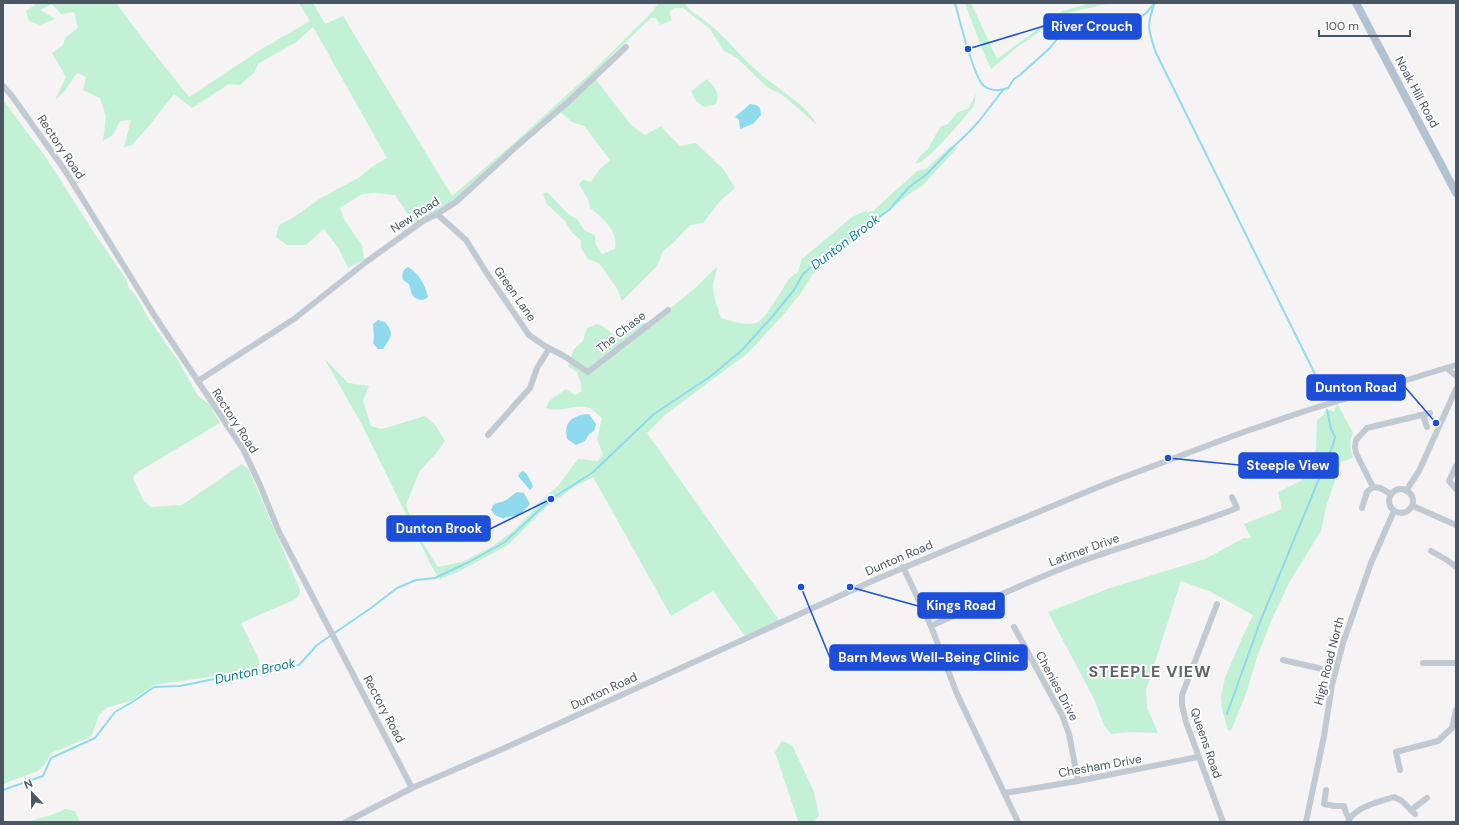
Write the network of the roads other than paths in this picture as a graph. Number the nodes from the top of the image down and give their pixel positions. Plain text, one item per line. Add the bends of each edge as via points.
1 (1356, 3) edge
2 (626, 47) dead end
3 (3, 86) edge
4 (1456, 192) edge
5 (437, 214) junction
6 (668, 310) dead end
7 (549, 349) junction
8 (1456, 365) edge
9 (1447, 368) junction
10 (588, 372) joint
11 (1456, 376) edge
12 (198, 381) junction
13 (1456, 389) edge
14 (1430, 413) dead end
15 (1423, 415) junction
16 (1427, 426) dead end
17 (488, 435) dead end
18 (1456, 466) edge
19 (1373, 487) junction
20 (1456, 489) edge
21 (1406, 490) junction
22 (1391, 494) junction
23 (1232, 497) dead end
24 (1413, 506) junction
25 (1362, 508) dead end
26 (1394, 511) junction
27 (1456, 525) edge
28 (1431, 551) dead end
29 (903, 567) junction
30 (1456, 567) edge
31 (1217, 604) dead end
32 (931, 626) junction
33 (1014, 628) dead end
34 (1284, 660) dead end
35 (1423, 663) dead end
36 (1456, 663) edge
37 (1335, 672) junction
38 (1456, 710) edge
39 (1198, 757) junction
40 (1400, 770) dead end
41 (1078, 781) junction
42 (412, 788) junction
43 (1326, 790) dead end
44 (1005, 793) junction
45 (1427, 798) dead end
46 (1348, 820) edge
47 (346, 822) edge
48 (1018, 822) edge
49 (1223, 822) edge
50 (1306, 822) edge

1 - 4 main road, Noak Hill Road
2 - 5 street, New Road via 456,202
3 - 12 street, Rectory Road via 63,166 156,318
5 - 7 street, Green Lane via 466,240 529,334
5 - 12 street, New Road via 423,221 366,262 294,319
6 - 10 street, The Chase
7 - 10 street, Green Lane
7 - 17 street via 537,368 530,388
8 - 9 street, Dunton Road
9 - 11 street
9 - 29 street, Dunton Road via 1305,411 1208,445
12 - 42 street, Rectory Road via 243,449 279,532
13 - 21 street via 1419,471
14 - 15 street
15 - 16 street
15 - 19 street via 1367,428 1356,440 1356,453
18 - 20 street via 1450,481
19 - 22 street
19 - 25 street via 1367,492 1368,500
21 - 22 street via 1398,490
21 - 24 street via 1411,495
22 - 26 street via 1389,501
23 - 32 street, Latimer Drive via 1237,508 1185,528 1078,562
24 - 26 street via 1406,512
24 - 27 street
26 - 37 street, High Road North via 1371,562
28 - 30 street
29 - 32 street
29 - 42 street, Dunton Road
31 - 39 street, Queens Road via 1182,695 1184,716
32 - 44 street via 957,694
33 - 41 street, Chenies Drive via 1062,715 1069,734
34 - 37 street
35 - 36 street
37 - 50 street, High Road North
38 - 40 street via 1452,728 1438,741 1396,752
39 - 41 street, Chesham Drive
39 - 49 street, Queens Road
41 - 44 street, Chesham Drive
42 - 47 street, Dunton Road
43 - 46 street via 1324,804 1344,806
44 - 48 street
45 - 46 street via 1413,812 1402,800 1394,797 1360,809

